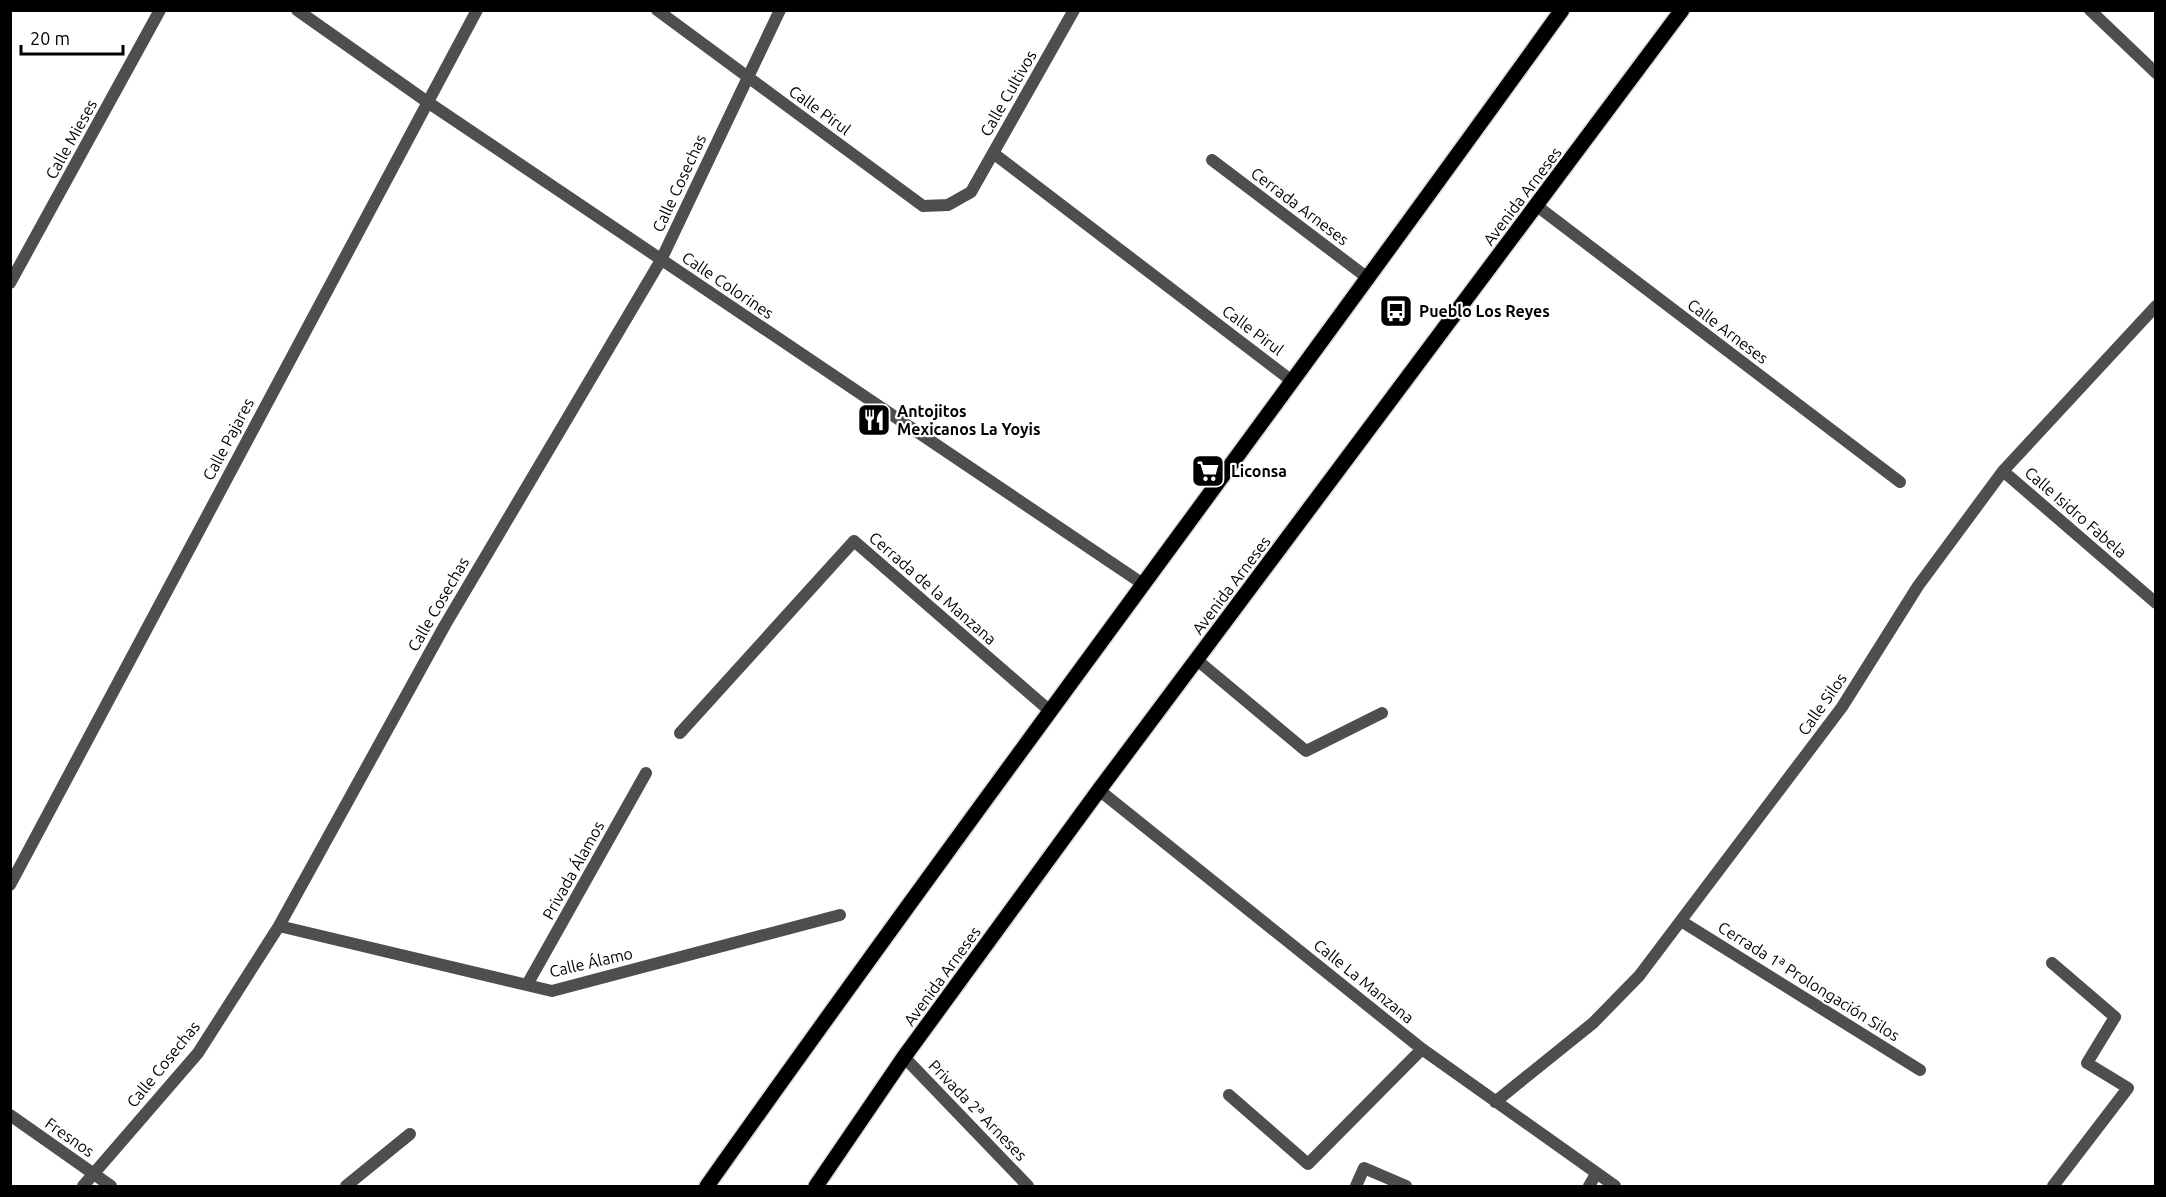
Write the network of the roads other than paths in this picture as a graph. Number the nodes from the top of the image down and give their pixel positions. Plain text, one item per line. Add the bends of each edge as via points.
1 (160, 10) edge
2 (297, 10) edge
3 (477, 10) edge
4 (657, 10) edge
5 (780, 10) edge
6 (1074, 10) edge
7 (1562, 10) edge
8 (1682, 10) edge
9 (2090, 10) edge
10 (2156, 73) edge
11 (747, 78) junction
12 (426, 101) junction
13 (993, 153) junction
14 (1212, 160) dead end
15 (971, 192) joint
16 (1537, 206) junction
17 (661, 260) junction
18 (1369, 279) junction
19 (10, 283) edge
20 (2156, 306) edge
21 (1292, 381) junction
22 (2003, 471) junction
23 (1900, 482) dead end
24 (1143, 584) junction
25 (2154, 600) edge
26 (1197, 660) junction
27 (1050, 711) junction
28 (1382, 713) dead end
29 (680, 733) dead end
30 (646, 773) dead end
31 (1100, 790) junction
32 (10, 885) edge
33 (840, 915) dead end
34 (1681, 921) junction
35 (279, 926) junction
36 (2052, 963) dead end
37 (528, 983) junction
38 (1422, 1049) junction
39 (904, 1057) junction
40 (1920, 1070) dead end
41 (1229, 1095) dead end
42 (1495, 1101) junction
43 (10, 1115) edge
44 (410, 1134) dead end
45 (94, 1174) junction
46 (1596, 1174) junction
47 (83, 1186) edge
48 (111, 1186) edge
49 (346, 1186) edge
50 (707, 1186) edge
51 (816, 1186) edge
52 (1028, 1186) edge
53 (1356, 1186) edge
54 (1406, 1186) edge
55 (1589, 1186) edge
56 (1615, 1186) edge
57 (2053, 1186) edge

1 - 19 street, Calle Mieses
2 - 12 street, Calle Colorines
3 - 12 street, Calle Pajares
4 - 11 street, Calle Pirul
5 - 11 street, Calle Cosechas
6 - 13 street, Calle Cultivos
7 - 18 main road
8 - 16 main road, Avenida Arneses
9 - 10 street
11 - 15 street, Calle Pirul via 923,206 948,206
11 - 17 street, Calle Cosechas
12 - 17 street, Calle Colorines
12 - 32 street, Calle Pajares
13 - 15 street, Calle Cultivos
13 - 21 street, Calle Pirul
14 - 18 street, Cerrada Arneses
16 - 23 street, Calle Arneses
16 - 26 main road, Avenida Arneses
17 - 24 street, Calle Colorines
17 - 35 street, Calle Cosechas via 445,625
18 - 21 main road
20 - 22 street, Calle Silos
21 - 24 main road
22 - 25 street, Calle Isidro Fabela
22 - 34 street, Calle Silos via 1918,586 1842,707
24 - 27 main road
26 - 28 street via 1306,751
26 - 31 main road, Avenida Arneses
27 - 29 street, Cerrada de la Manzana via 854,541
27 - 50 main road
30 - 37 street, Privada Álamos
31 - 38 street, Calle La Manzana
31 - 39 main road, Avenida Arneses
33 - 37 street, Calle Álamo via 552,991
34 - 40 street, Cerrada 1ª Prolongación Silos
34 - 42 street, Calle Silos via 1640,976 1593,1023
35 - 37 street, Calle Álamo
35 - 45 street, Calle Cosechas via 198,1053
36 - 57 street via 2115,1017 2087,1063 2128,1088
38 - 41 street via 1308,1164
38 - 42 street, Calle La Manzana
39 - 51 main road, Avenida Arneses
39 - 52 street, Privada 2ª Arneses
42 - 46 street, Calle La Manzana
43 - 45 street, Fresnos
44 - 49 street
45 - 47 street, Calle Cosechas
45 - 48 street, Fresnos
46 - 55 street
46 - 56 street, Calle La Manzana
53 - 54 street via 1364,1168

